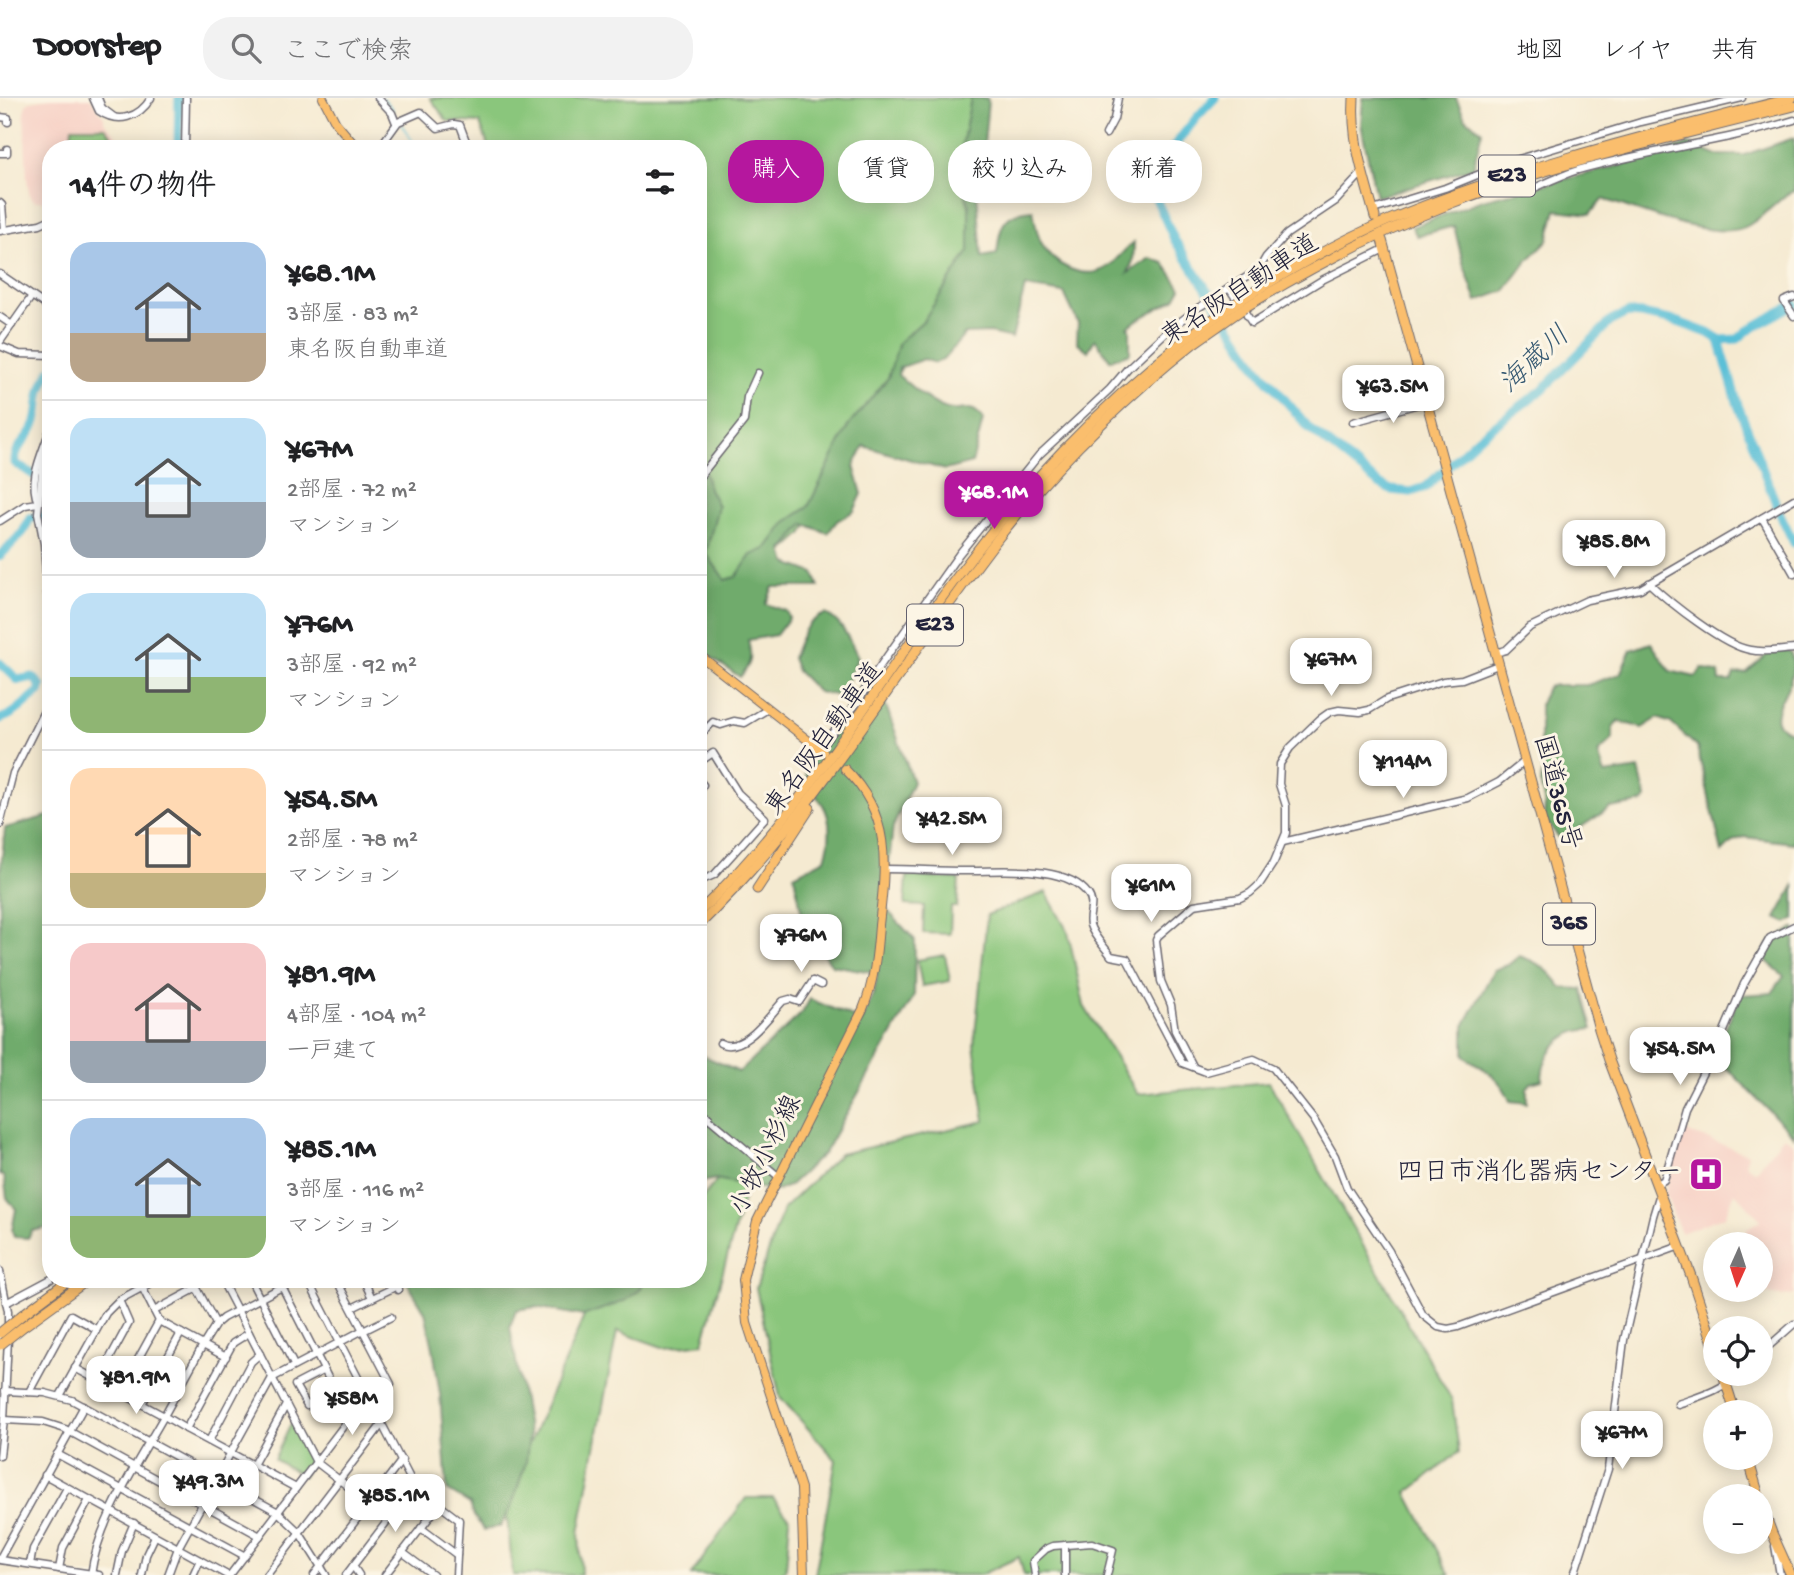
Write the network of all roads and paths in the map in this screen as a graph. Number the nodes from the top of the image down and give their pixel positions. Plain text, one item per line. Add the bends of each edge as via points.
1 (96, 98) edge
2 (151, 98) edge
3 (186, 98) edge
4 (323, 98) edge
5 (378, 98) edge
6 (1118, 98) edge
7 (1354, 98) edge
8 (1742, 98) edge
9 (1792, 98) edge
10 (1794, 106) edge
11 (0, 117) edge
12 (1794, 120) edge
13 (8, 122) dead end
14 (398, 122) junction
15 (1106, 134) dead end
16 (185, 140) edge
17 (350, 140) edge
18 (385, 140) edge
19 (466, 140) edge
20 (1513, 162) junction
21 (1363, 172) junction
22 (0, 203) edge
23 (1374, 214) joint
24 (42, 223) edge
25 (2, 231) edge
26 (1383, 244) joint
27 (0, 274) edge
28 (1226, 290) junction
29 (32, 296) junction
30 (1794, 297) edge
31 (42, 303) edge
32 (1242, 305) junction
33 (1794, 316) edge
34 (0, 317) edge
35 (12, 325) junction
36 (1191, 340) junction
37 (0, 344) edge
38 (42, 355) edge
39 (758, 373) dead end
40 (1426, 401) junction
41 (1353, 422) dead end
42 (42, 464) edge
43 (707, 468) edge
44 (38, 472) junction
45 (1792, 500) edge
46 (38, 503) junction
47 (1762, 517) junction
48 (0, 521) edge
49 (42, 533) edge
50 (1794, 574) edge
51 (1649, 583) junction
52 (1794, 649) edge
53 (1495, 653) junction
54 (707, 661) edge
55 (1498, 665) junction
56 (768, 709) junction
57 (42, 715) edge
58 (707, 728) edge
59 (853, 742) junction
60 (821, 750) joint
61 (707, 757) edge
62 (1525, 761) junction
63 (845, 769) dead end
64 (0, 825) edge
65 (1283, 842) junction
66 (885, 869) junction
67 (707, 878) edge
68 (732, 879) junction
69 (757, 889) dead end
70 (707, 900) edge
71 (707, 904) edge
72 (707, 917) edge
73 (1794, 926) edge
74 (821, 985) dead end
75 (720, 1043) dead end
76 (1193, 1066) junction
77 (709, 1116) edge
78 (779, 1177) junction
79 (1659, 1189) junction
80 (1680, 1246) junction
81 (1642, 1259) junction
82 (0, 1271) edge
83 (42, 1284) edge
84 (58, 1288) edge
85 (77, 1288) edge
86 (140, 1288) edge
87 (142, 1288) edge
88 (226, 1288) edge
89 (254, 1288) edge
90 (280, 1288) edge
91 (283, 1288) edge
92 (312, 1288) edge
93 (342, 1288) edge
94 (367, 1288) edge
95 (393, 1288) edge
96 (197, 1289) joint
97 (372, 1298) junction
98 (260, 1299) junction
99 (119, 1300) junction
100 (6, 1303) junction
101 (352, 1308) junction
102 (154, 1311) junction
103 (238, 1311) junction
104 (1704, 1316) edge
105 (391, 1317) dead end
106 (159, 1321) junction
107 (216, 1324) junction
108 (1794, 1324) edge
109 (96, 1329) junction
110 (363, 1330) junction
111 (181, 1333) junction
112 (249, 1333) junction
113 (3, 1339) edge
114 (339, 1342) junction
115 (1773, 1343) edge
116 (203, 1345) junction
117 (260, 1354) junction
118 (317, 1354) junction
119 (226, 1357) junction
120 (295, 1366) junction
121 (75, 1368) junction
122 (324, 1370) junction
123 (272, 1378) junction
124 (98, 1380) junction
125 (1724, 1386) edge
126 (5, 1391) junction
127 (335, 1391) junction
128 (29, 1392) junction
129 (120, 1392) junction
130 (367, 1395) junction
131 (60, 1396) junction
132 (142, 1404) junction
133 (1678, 1404) dead end
134 (286, 1405) junction
135 (84, 1406) junction
136 (374, 1410) junction
137 (164, 1416) junction
138 (349, 1419) junction
139 (4, 1420) junction
140 (382, 1424) junction
141 (187, 1429) junction
142 (69, 1431) junction
143 (1, 1436) edge
144 (209, 1440) junction
145 (150, 1442) junction
146 (231, 1453) junction
147 (57, 1454) junction
148 (0, 1456) edge
149 (401, 1460) junction
150 (316, 1462) junction
151 (253, 1465) junction
152 (136, 1468) junction
153 (45, 1475) junction
154 (216, 1478) junction
155 (339, 1480) junction
156 (414, 1486) junction
157 (67, 1488) junction
158 (296, 1488) junction
159 (124, 1490) junction
160 (89, 1500) junction
161 (369, 1503) junction
162 (202, 1504) junction
163 (439, 1504) junction
164 (111, 1511) junction
165 (278, 1512) junction
166 (389, 1518) junction
167 (134, 1524) junction
168 (190, 1526) junction
169 (421, 1528) junction
170 (299, 1532) junction
171 (155, 1536) junction
172 (260, 1536) junction
173 (1773, 1536) edge
174 (1773, 1539) edge
175 (1065, 1545) junction
176 (178, 1548) junction
177 (402, 1552) junction
178 (457, 1555) junction
179 (244, 1556) junction
180 (0, 1559) edge
181 (200, 1560) junction
182 (30, 1564) junction
183 (321, 1566) junction
184 (353, 1566) junction
185 (60, 1569) junction
186 (94, 1575) edge
187 (117, 1575) edge
188 (142, 1575) edge
189 (167, 1575) edge
190 (193, 1575) edge
191 (228, 1575) edge
192 (267, 1575) edge
193 (314, 1575) edge
194 (326, 1575) edge
195 (346, 1575) edge
196 (359, 1575) edge
197 (386, 1575) edge
198 (433, 1575) edge
199 (456, 1575) edge
200 (804, 1575) edge
201 (1035, 1575) edge
202 (1065, 1575) edge
203 (1107, 1575) edge
204 (1574, 1575) edge
205 (1780, 1575) edge
206 (1791, 1575) edge

1 - 2 street via 99,111 116,119 143,110
3 - 16 street
4 - 17 main road
5 - 14 street
6 - 15 street
7 - 21 highway via 1353,131
8 - 20 street via 1641,122
9 - 32 highway, 東名阪自動車道 / E23 via 1571,156 1441,200 1348,239
10 - 32 highway, 東名阪自動車道 / E23 via 1573,164 1454,203 1350,248
11 - 13 street
12 - 20 street, bridge via 1579,170 1524,193
14 - 18 street
14 - 19 street via 421,112 439,128 458,124
20 - 23 street
21 - 23 highway
21 - 28 street via 1336,201 1287,234 1259,269
22 - 25 street
24 - 25 street
26 - 28 street via 1252,323
26 - 40 highway, 国道365号 / 365
27 - 29 street
28 - 60 street via 1164,334 1024,471 931,592
29 - 31 street
29 - 35 street
30 - 33 street via 1785,302
32 - 36 highway, 東名阪自動車道 / E23, bridge
34 - 35 street
35 - 37 street
36 - 59 highway, 東名阪自動車道 / E23 via 1102,424 1018,514
36 - 68 highway, 東名阪自動車道 / E23 via 1094,417 1036,477 953,582 819,772
37 - 38 street via 19,354
39 - 43 street via 747,397 744,421
40 - 41 street
40 - 53 highway, 国道365号 / 365
42 - 44 street
44 - 46 street
44 - 46 street via 34,493
45 - 47 street
46 - 48 street via 25,505
46 - 49 street
47 - 50 street
47 - 51 street
51 - 52 street via 1742,648 1759,652
51 - 53 street via 1587,600 1530,627 1506,650
53 - 55 highway, 国道365号 / 365
54 - 56 main road
55 - 62 highway, 国道365号 / 365
55 - 65 street via 1387,699 1369,710 1339,710 1320,719 1280,764 1279,784 1287,817
56 - 58 street via 745,723 713,722
56 - 60 main road
57 - 64 street via 13,773
59 - 69 highway
59 - 72 highway, 東名阪自動車道 / E23 via 780,838
61 - 67 street via 713,753 738,793 765,818
62 - 65 street via 1468,798
62 - 79 highway, 国道365号 / 365 via 1609,1060
63 - 66 main road, 小牧小杉線 via 873,806 885,848
65 - 76 street via 1268,874 1250,893 1194,905 1156,940 1175,1031
66 - 76 street via 1020,870 1055,876 1083,888 1091,897 1091,928 1111,956 1127,959 1182,1063
66 - 78 main road, 小牧小杉線 via 871,989
68 - 70 highway
68 - 71 highway, 東名阪自動車道 / E23
73 - 79 street via 1770,938 1744,984 1685,1108
74 - 75 street via 813,981 799,1002 783,1001 742,1043
76 - 81 street via 1210,1072 1254,1059 1283,1078 1314,1120 1347,1188 1389,1251 1423,1315 1438,1327 1458,1327
77 - 78 street
78 - 200 main road, 小牧小杉線 via 755,1227 742,1294 747,1323 799,1479
79 - 80 highway, 国道365号 / 365
79 - 81 street
80 - 81 street
80 - 104 highway, 国道365号 / 365
81 - 204 street via 1624,1340 1608,1469
82 - 100 street
83 - 100 street
84 - 113 highway, bridge via 22,1315
85 - 113 highway, bridge
86 - 99 street
87 - 102 street
88 - 103 street
89 - 98 street
90 - 98 street
91 - 118 street
92 - 114 street
93 - 101 street
94 - 97 street
95 - 97 street
96 - 102 street
96 - 107 street
97 - 101 street
98 - 103 street
98 - 120 street
99 - 109 street
99 - 124 street via 129,1323
100 - 113 street
101 - 110 street
102 - 106 street
103 - 107 street
103 - 112 street
105 - 110 street
106 - 111 street
106 - 129 street
107 - 116 street
108 - 115 street
109 - 121 street
109 - 128 street via 71,1315
110 - 114 street
110 - 136 street via 391,1384
111 - 116 street
111 - 132 street
112 - 117 street
112 - 119 street via 236,1340
113 - 126 street
114 - 118 street
114 - 130 street
116 - 119 street
116 - 137 street
117 - 123 street
117 - 144 street via 251,1362
118 - 120 street
118 - 122 street
119 - 141 street
120 - 123 street
121 - 124 street
121 - 131 street
122 - 127 street
122 - 127 street via 295,1385 307,1406
123 - 134 street
123 - 146 street
124 - 129 street
125 - 133 street
126 - 128 street
126 - 139 street
127 - 138 street
128 - 131 street
129 - 132 street
130 - 136 street
130 - 138 street
131 - 135 street
132 - 137 street
134 - 150 street
134 - 151 street
135 - 142 street
135 - 145 street
136 - 140 street
137 - 141 street
137 - 145 street
138 - 150 street
139 - 142 street via 43,1422
139 - 143 street
140 - 149 street
140 - 155 street
141 - 144 street
142 - 147 street
142 - 152 street
143 - 148 street
144 - 146 street
145 - 152 street
145 - 154 street
146 - 151 street
146 - 154 street
147 - 153 street
147 - 159 street
149 - 156 street
149 - 161 street
150 - 155 street
150 - 158 street
151 - 158 street
152 - 159 street
152 - 162 street
153 - 157 street
153 - 180 street
154 - 162 street
154 - 165 street
155 - 161 street
155 - 170 street
156 - 163 street
156 - 166 street
157 - 160 street
157 - 182 street via 33,1549
158 - 165 street
159 - 164 street
159 - 168 street
160 - 164 street
160 - 185 street via 63,1548
161 - 166 street
161 - 183 street
162 - 168 street
162 - 172 street
163 - 169 street
163 - 178 street via 459,1520
164 - 167 street
164 - 186 street via 96,1547
165 - 170 street
165 - 172 street
166 - 184 street
167 - 171 street
167 - 187 street
168 - 176 street
168 - 179 street
169 - 177 street
169 - 178 street
170 - 183 street
170 - 192 street
171 - 176 street
171 - 188 street
172 - 179 street
173 - 206 highway
174 - 205 street
175 - 201 street via 1049,1547 1039,1555 1032,1565
175 - 202 street
175 - 203 street via 1092,1543 1112,1548
176 - 181 street
176 - 189 street
177 - 197 street
177 - 198 street
178 - 199 street
179 - 191 street
180 - 182 street
181 - 190 street
181 - 191 street
182 - 185 street
183 - 193 street
183 - 194 street
184 - 195 street
184 - 196 street
185 - 186 street

